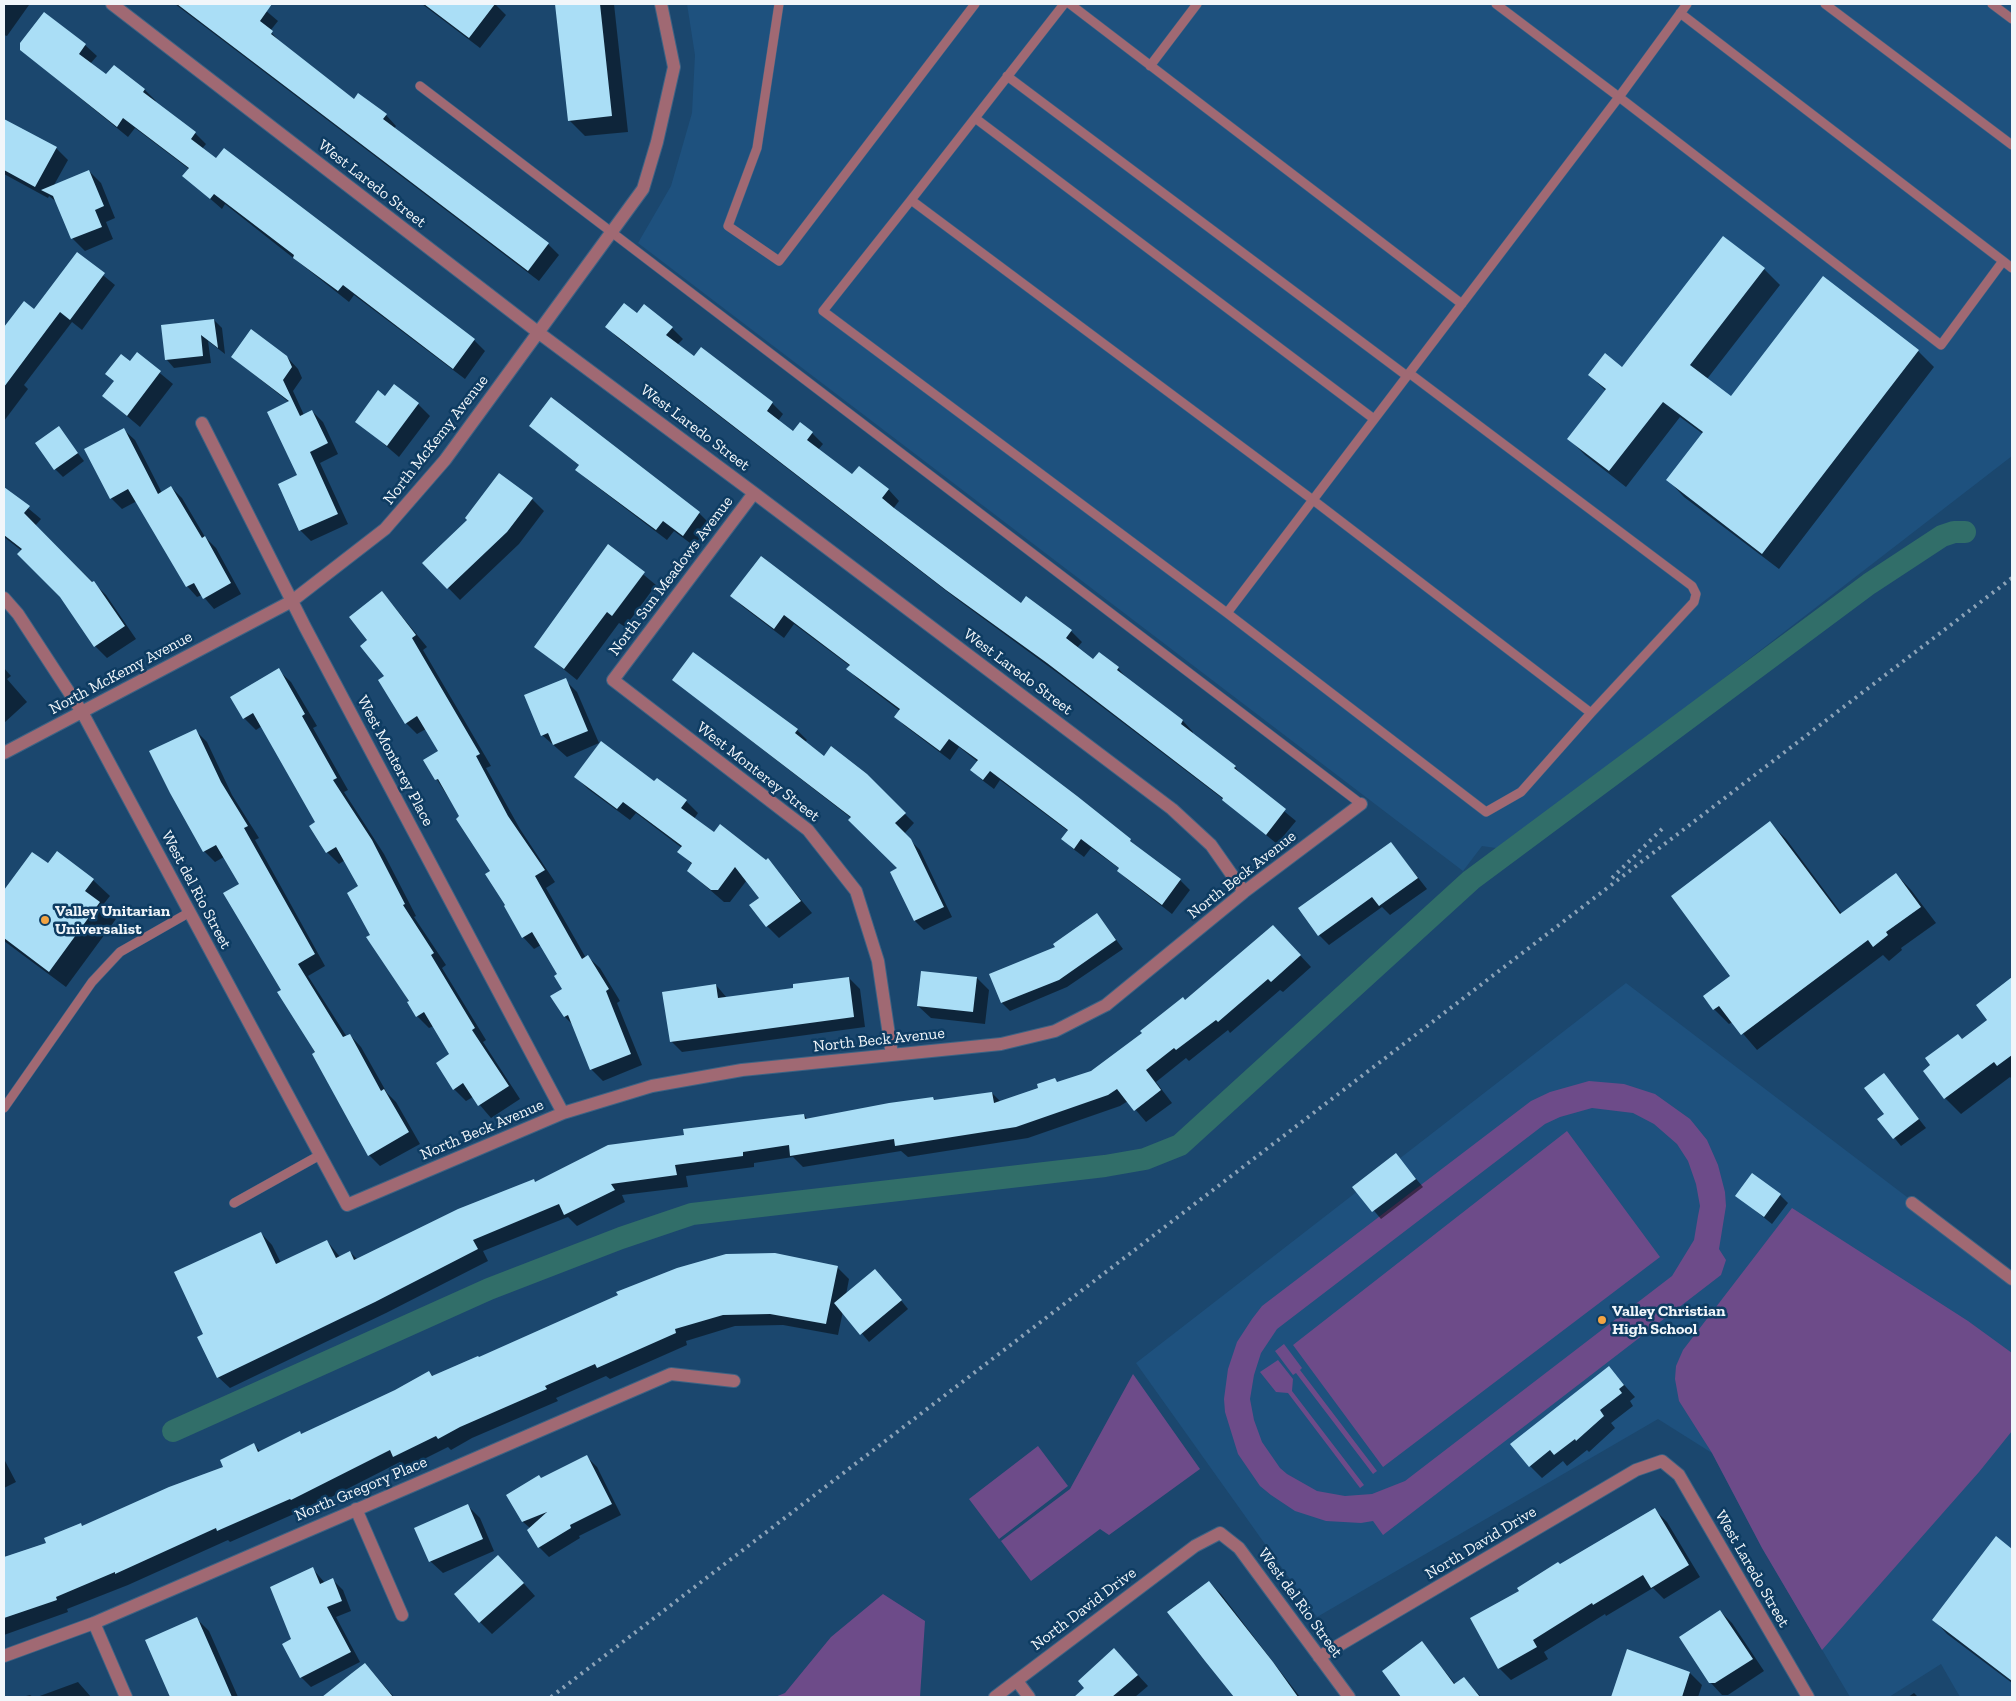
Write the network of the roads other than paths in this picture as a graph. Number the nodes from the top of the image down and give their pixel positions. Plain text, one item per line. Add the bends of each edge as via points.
1 (112, 4) edge
2 (661, 4) edge
3 (779, 4) edge
4 (975, 4) edge
5 (1064, 4) edge
6 (1070, 4) edge
7 (1196, 4) edge
8 (1496, 4) edge
9 (1687, 4) edge
10 (1825, 4) edge
11 (1992, 4) edge
12 (1680, 13) junction
13 (2012, 19) edge
14 (1150, 66) junction
15 (1007, 76) junction
16 (420, 86) dead end
17 (1619, 97) junction
18 (975, 118) junction
19 (2012, 146) edge
20 (911, 200) junction
21 (612, 232) junction
22 (2003, 261) junction
23 (2012, 268) edge
24 (1462, 304) junction
25 (539, 333) junction
26 (1408, 375) junction
27 (1374, 419) junction
28 (202, 423) dead end
29 (754, 493) junction
30 (1312, 500) junction
31 (4, 598) edge
32 (292, 601) junction
33 (1227, 612) junction
34 (613, 680) joint
35 (82, 712) junction
36 (1591, 714) junction
37 (4, 753) edge
38 (1361, 804) joint
39 (1244, 892) junction
40 (190, 912) junction
41 (892, 1055) junction
42 (4, 1108) edge
43 (563, 1113) junction
44 (320, 1155) junction
45 (234, 1203) dead end
46 (1912, 1203) dead end
47 (347, 1205) joint
48 (2012, 1279) edge
49 (734, 1381) dead end
50 (1662, 1461) joint
51 (356, 1509) junction
52 (1220, 1533) joint
53 (402, 1615) dead end
54 (94, 1623) junction
55 (4, 1656) edge
56 (1319, 1657) junction
57 (1016, 1681) junction
58 (126, 1697) edge
59 (995, 1697) edge
60 (1029, 1697) edge
61 (1349, 1697) edge
62 (1808, 1697) edge

1 - 25 street, West Laredo Street
2 - 21 street, North McKemy Avenue via 674,67 643,189
3 - 4 lane via 757,148 728,226 778,261
5 - 15 lane
6 - 14 lane
7 - 14 lane
8 - 17 lane
9 - 12 lane
10 - 19 lane
11 - 13 lane
12 - 17 lane
12 - 22 lane
14 - 24 lane
15 - 18 lane
15 - 26 lane
16 - 21 lane
17 - 22 lane via 1941,345
17 - 24 lane
18 - 20 lane
18 - 27 lane
20 - 30 lane
20 - 33 lane via 823,311
21 - 25 street, North McKemy Avenue
21 - 38 lane
22 - 23 lane
24 - 26 lane
25 - 29 street, West Laredo Street
25 - 32 street, North McKemy Avenue via 445,460 385,529
26 - 27 lane
26 - 36 lane via 1692,586 1696,594 1694,602
27 - 30 lane
28 - 32 street, West Monterey Place
29 - 34 street, North Sun Meadows Avenue
29 - 39 street, West Laredo Street via 1172,809 1211,845
30 - 33 lane
30 - 36 lane
31 - 35 street, West del Rio Street via 18,614
32 - 35 street, North McKemy Avenue
32 - 43 street, West Monterey Place
33 - 36 lane via 1486,812 1521,792
34 - 41 street, West Monterey Street via 808,830 856,891 878,961
35 - 37 street, North McKemy Avenue
35 - 40 street, West del Rio Street
38 - 39 street, North Beck Avenue
39 - 41 street, North Beck Avenue via 1106,1005 1055,1031 1001,1044
40 - 42 lane via 120,952 92,982
40 - 44 street, West del Rio Street
41 - 43 street, North Beck Avenue via 742,1070 652,1086
43 - 47 street, North Beck Avenue
44 - 45 lane
44 - 47 street, West del Rio Street
46 - 48 street
49 - 51 street, North Gregory Place via 671,1374
50 - 56 street, North David Drive via 1636,1470
50 - 62 street, West Laredo Street via 1679,1475
51 - 53 street
51 - 54 street, North Gregory Place
52 - 56 street, West del Rio Street via 1239,1548
52 - 57 street, North David Drive via 1195,1546
54 - 55 street, North Gregory Place
54 - 58 street
56 - 61 street, West del Rio Street
57 - 59 street, North David Drive
57 - 60 street

